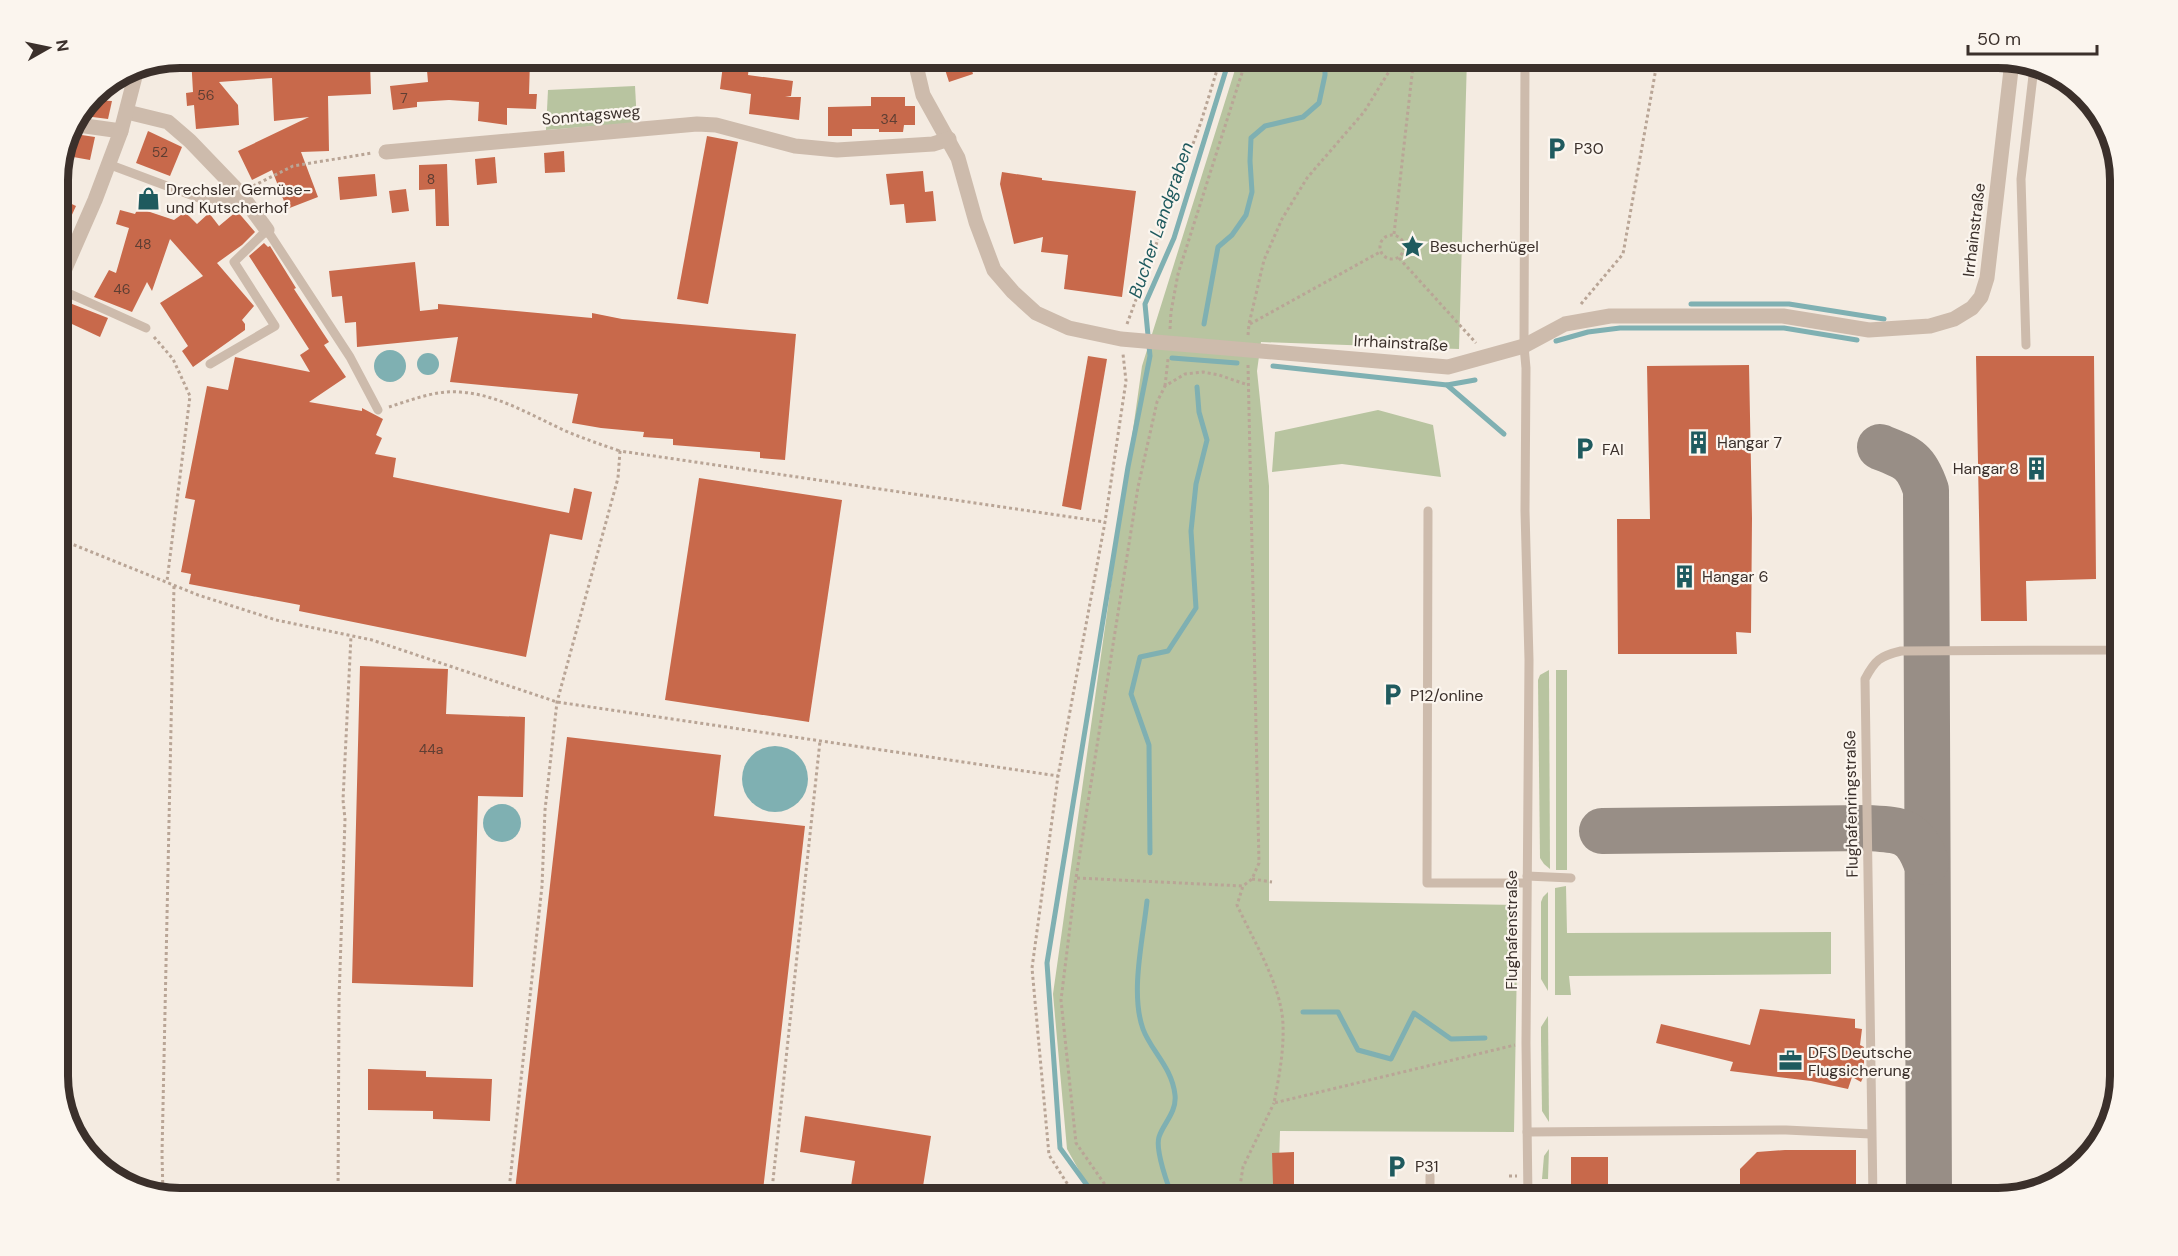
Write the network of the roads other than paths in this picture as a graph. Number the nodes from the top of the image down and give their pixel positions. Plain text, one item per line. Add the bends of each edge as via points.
1 (917, 68) edge
2 (1525, 68) edge
3 (2011, 68) edge
4 (2033, 73) edge
5 (135, 77) edge
6 (127, 112) junction
7 (82, 126) edge
8 (121, 131) junction
9 (949, 139) junction
10 (386, 152) road end
11 (108, 165) junction
12 (241, 195) junction
13 (267, 230) junction
14 (68, 261) edge
15 (68, 293) edge
16 (146, 328) road end
17 (2026, 345) dead end
18 (1524, 346) junction
19 (210, 364) dead end
20 (378, 410) road end
21 (1428, 511) dead end
22 (2110, 649) edge
23 (1571, 878) dead end
24 (1527, 879) junction
25 (1527, 1132) junction
26 (1871, 1134) junction
27 (1430, 1176) dead end
28 (1430, 1188) edge
29 (1528, 1188) edge
30 (1873, 1188) edge

1 - 9 street, Irrhainstraße via 923,95
2 - 18 lane, Flughafenstraße
3 - 18 street, Irrhainstraße via 1987,278 1981,297 1972,308 1930,326 1869,330 1783,316 1610,316 1565,324
4 - 17 lane via 2021,179
5 - 6 street
6 - 8 street
6 - 12 street via 168,122
7 - 8 street
8 - 11 street
9 - 10 street, Sonntagsweg via 933,144 837,150 795,146 716,125 697,124
9 - 18 street, Irrhainstraße via 994,270 1036,313 1069,328 1128,340 1448,366
11 - 12 lane via 207,201 228,202
11 - 14 street
12 - 13 street
13 - 19 lane via 234,262 275,326
13 - 20 lane via 350,357
15 - 16 lane
18 - 24 lane, Flughafenstraße via 1529,660
21 - 24 lane via 1426,883
22 - 26 lane, Flughafenringstraße via 1901,651 1873,663 1865,680
23 - 24 lane
24 - 25 lane, Flughafenstraße
25 - 26 lane via 1786,1130
25 - 29 lane, Flughafenstraße
26 - 30 lane, Flughafenringstraße
27 - 28 lane

